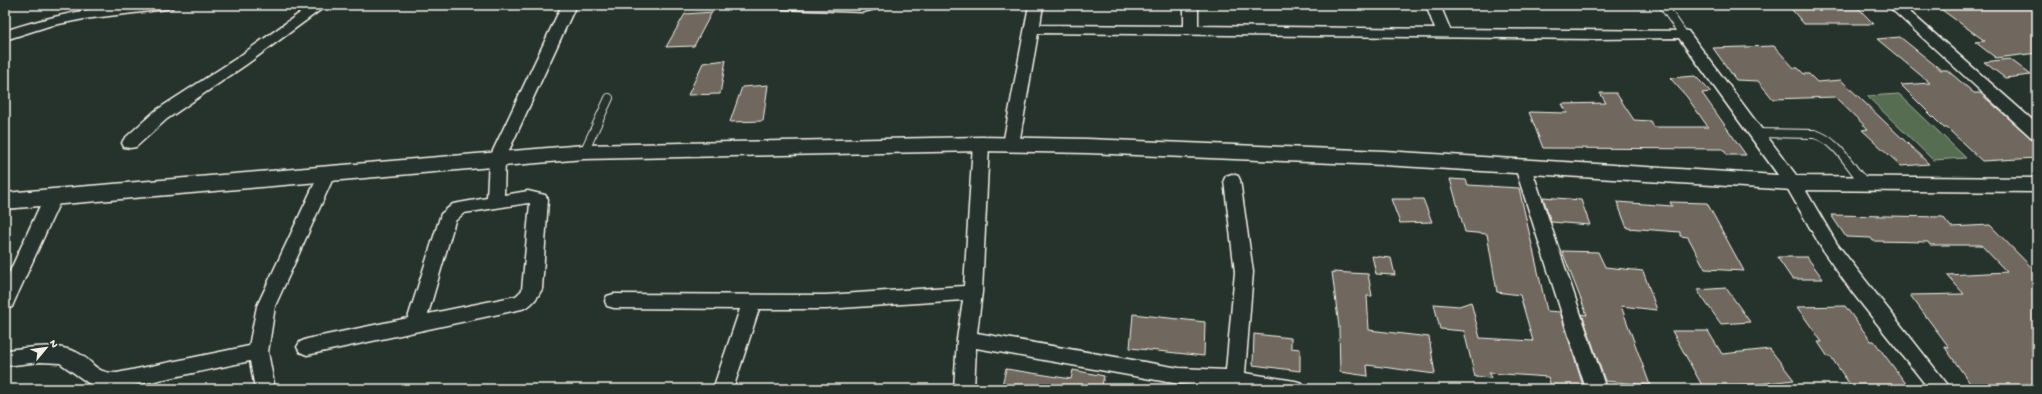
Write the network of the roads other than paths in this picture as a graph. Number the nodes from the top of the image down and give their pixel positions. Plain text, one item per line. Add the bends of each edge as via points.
1 (166, 5) edge
2 (320, 5) edge
3 (569, 5) edge
4 (783, 5) edge
5 (874, 5) edge
6 (1036, 5) edge
7 (1191, 5) edge
8 (1433, 5) edge
9 (1663, 5) edge
10 (1894, 5) edge
11 (1033, 29) junction
12 (1191, 31) junction
13 (1444, 33) junction
14 (1683, 34) junction
15 (5, 36) edge
16 (609, 98) dead end
17 (1755, 133) junction
18 (2037, 133) edge
19 (130, 143) dead end
20 (981, 144) junction
21 (1011, 144) junction
22 (584, 152) junction
23 (497, 159) junction
24 (1523, 167) junction
25 (327, 174) junction
26 (1232, 180) dead end
27 (1793, 183) junction
28 (1865, 184) junction
29 (2037, 185) edge
30 (54, 197) junction
31 (5, 201) edge
32 (494, 203) junction
33 (973, 292) junction
34 (614, 301) dead end
35 (752, 301) junction
36 (5, 302) edge
37 (416, 324) junction
38 (967, 339) junction
39 (307, 347) dead end
40 (258, 352) junction
41 (5, 358) edge
42 (1235, 379) junction
43 (1179, 382) edge
44 (265, 389) edge
45 (723, 389) edge
46 (964, 389) edge
47 (1296, 389) edge
48 (1596, 389) edge
49 (1941, 389) edge

1 - 15 street via 75,15 38,24
2 - 19 street via 161,115
3 - 23 street
4 - 5 street via 863,8
6 - 11 street
7 - 12 street
8 - 13 street
9 - 14 lane
10 - 18 street
11 - 12 street
11 - 21 street
12 - 13 street
13 - 14 street
14 - 17 street
16 - 22 lane
17 - 27 street
17 - 28 lane via 1823,136
20 - 21 main road
20 - 22 main road
20 - 33 street
21 - 24 main road via 1369,158
22 - 23 main road
23 - 25 main road
23 - 32 street
24 - 27 main road
24 - 48 street
25 - 30 main road
25 - 40 street via 266,306
26 - 42 street via 1244,272
27 - 28 main road
27 - 49 street via 1831,249
28 - 29 main road
30 - 31 main road
30 - 36 street
32 - 37 street via 459,208 447,218
32 - 37 street via 528,197 539,199 533,289 522,302
33 - 35 street via 826,302
33 - 38 street
34 - 35 street
35 - 45 street
37 - 39 street
38 - 43 street
38 - 46 street
40 - 41 street via 106,382 95,379 78,363 61,355
40 - 44 street
42 - 43 street
42 - 47 street

